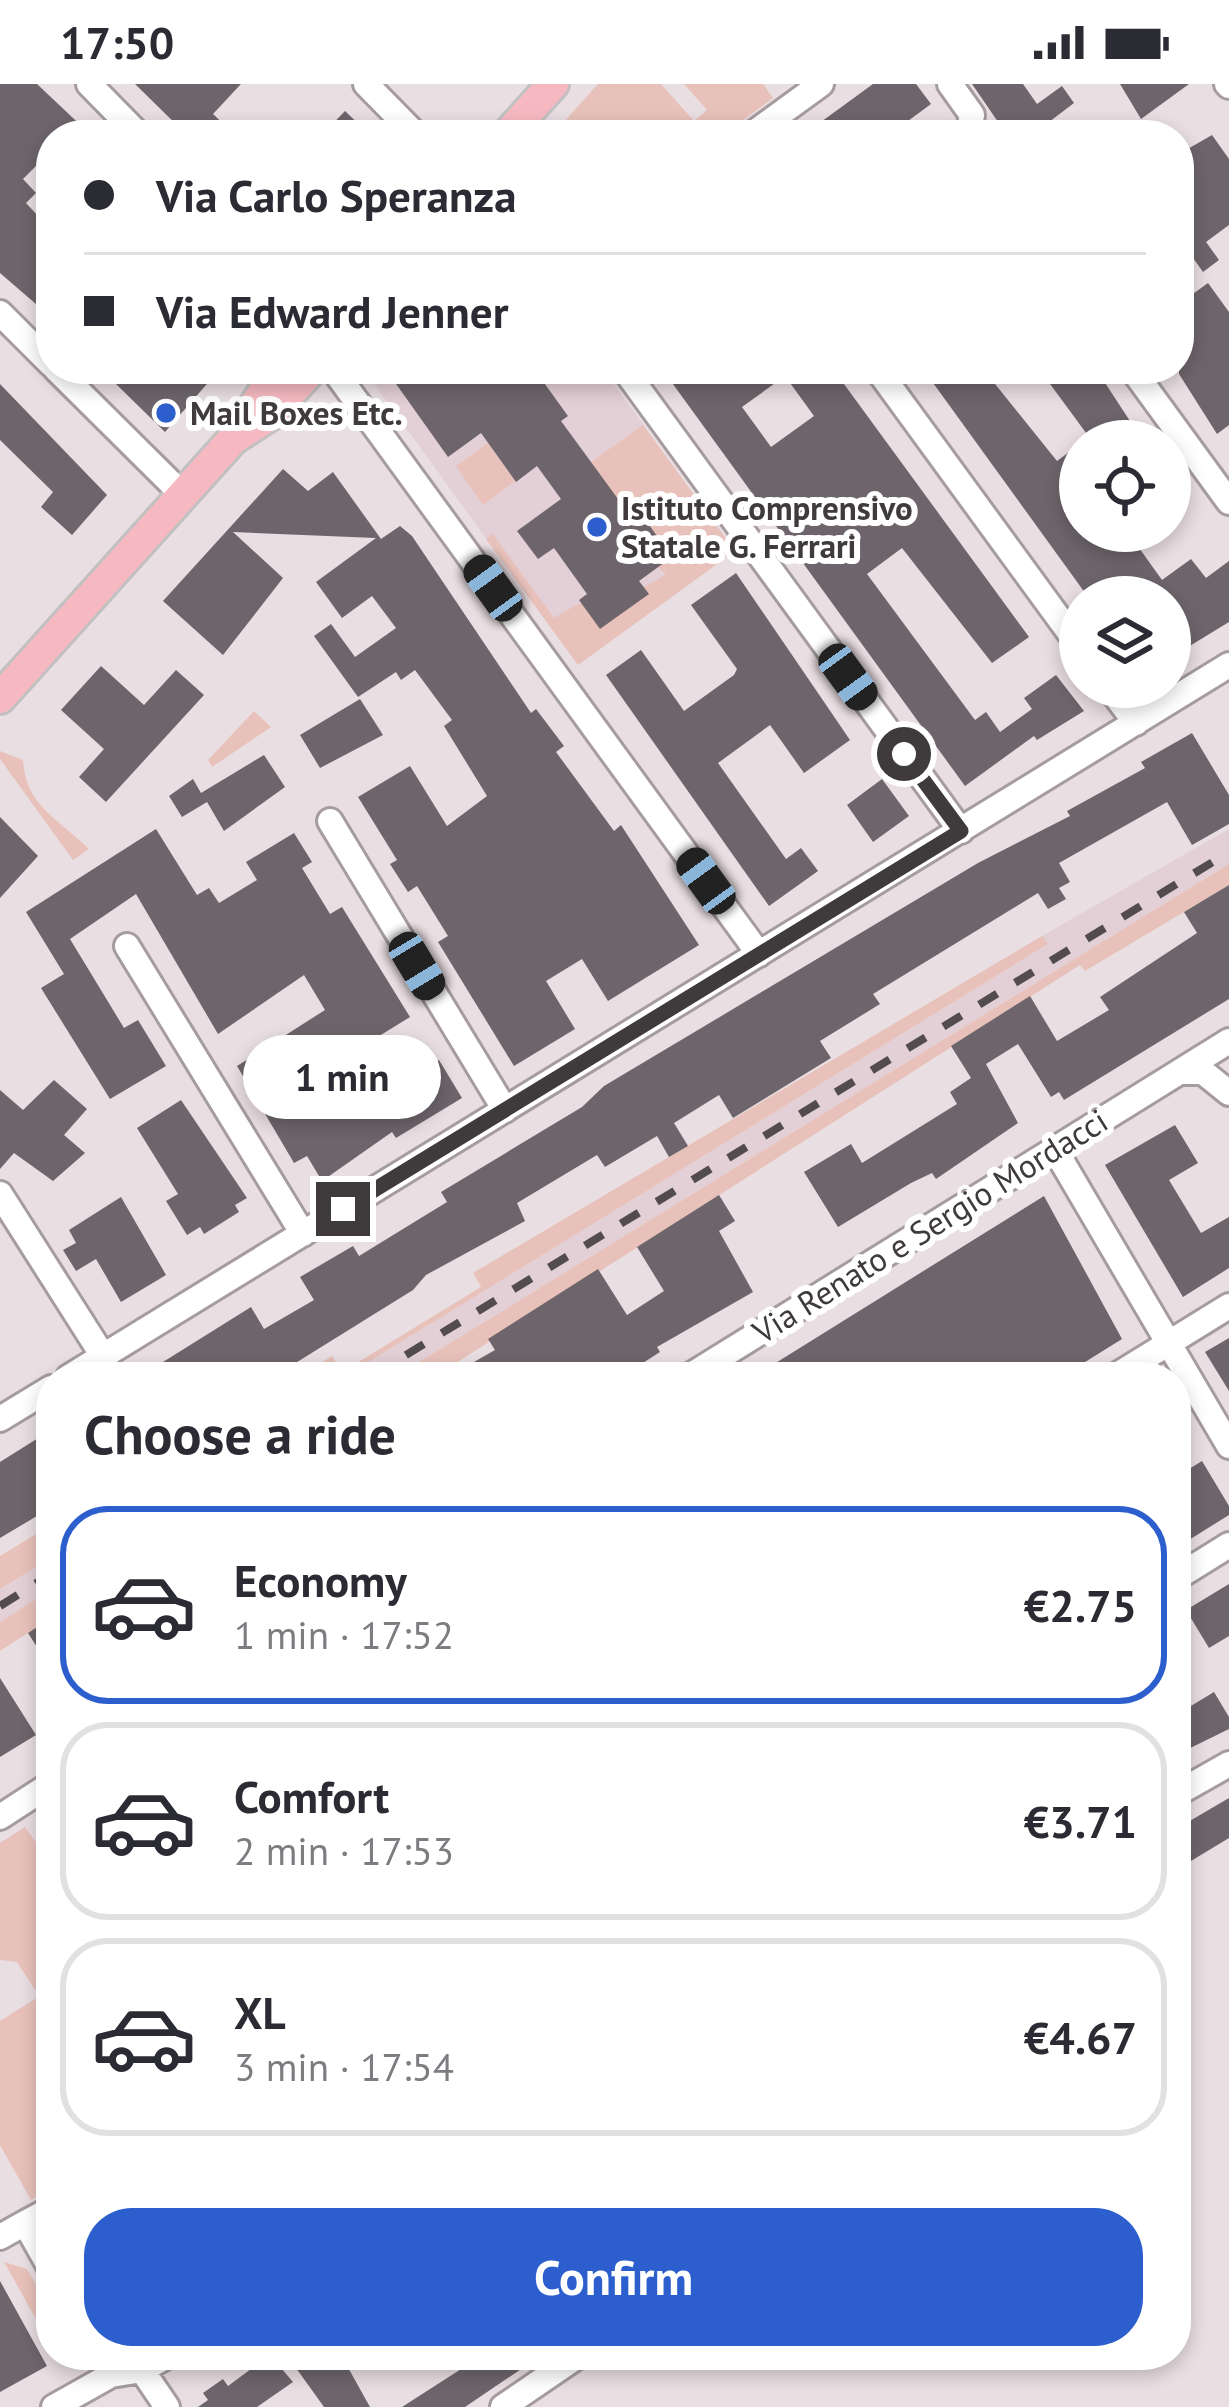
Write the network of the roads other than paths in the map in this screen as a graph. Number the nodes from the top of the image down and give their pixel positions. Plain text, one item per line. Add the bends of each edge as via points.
1 (89, 84) edge
2 (366, 84) edge
3 (553, 84) edge
4 (821, 84) edge
5 (950, 84) edge
6 (124, 120) edge
7 (401, 120) edge
8 (521, 120) edge
9 (772, 120) edge
10 (971, 120) edge
11 (0, 313) edge
12 (36, 348) edge
13 (72, 384) edge
14 (269, 384) edge
15 (298, 384) edge
16 (344, 384) edge
17 (634, 384) edge
18 (888, 384) edge
19 (1143, 384) edge
20 (228, 445) junction
21 (183, 495) junction
22 (1229, 502) edge
23 (1059, 618) edge
24 (1229, 665) edge
25 (0, 698) edge
26 (1125, 708) edge
27 (1136, 723) junction
28 (330, 821) dead end
29 (961, 831) junction
30 (127, 946) dead end
31 (759, 954) junction
32 (1229, 1041) edge
33 (1172, 1076) junction
34 (1229, 1093) edge
35 (505, 1110) junction
36 (1054, 1148) junction
37 (0, 1194) edge
38 (303, 1234) junction
39 (1229, 1306) edge
40 (1168, 1344) junction
41 (104, 1356) junction
42 (94, 1362) edge
43 (712, 1362) edge
44 (1139, 1362) edge
45 (1179, 1362) edge
46 (1191, 1382) edge
47 (36, 1397) edge
48 (0, 1419) edge
49 (1229, 1446) edge
50 (1229, 1545) edge
51 (1191, 1569) edge
52 (1229, 1765) edge
53 (1191, 1786) edge
54 (36, 1794) edge
55 (0, 1817) edge
56 (36, 2217) edge
57 (25, 2223) junction
58 (0, 2237) edge
59 (36, 2242) edge
60 (99, 2370) edge
61 (142, 2370) edge
62 (557, 2370) edge
63 (54, 2407) edge
64 (166, 2407) edge
65 (503, 2407) edge

1 - 6 street
2 - 7 street
3 - 8 main road
4 - 9 street
5 - 10 street
11 - 12 street
13 - 21 street
14 - 20 main road
15 - 20 main road
16 - 31 street
17 - 29 street
18 - 23 street
19 - 22 street
20 - 21 main road
21 - 25 main road
24 - 27 street
26 - 27 street
27 - 29 street
28 - 35 street
29 - 31 street
30 - 38 street
31 - 35 street
32 - 33 street, Via Renato e Sergio Mordacci
33 - 34 street via 1203,1072
33 - 36 street, Via Renato e Sergio Mordacci
35 - 38 street
36 - 40 street
36 - 43 street, Via Renato e Sergio Mordacci
37 - 41 street
38 - 41 street
39 - 40 street
40 - 44 street
40 - 45 street
41 - 42 street
46 - 49 street
47 - 48 street
50 - 51 street
52 - 53 street
54 - 55 street
56 - 57 street
57 - 58 street
57 - 59 street
60 - 63 street
61 - 64 street
62 - 65 street

